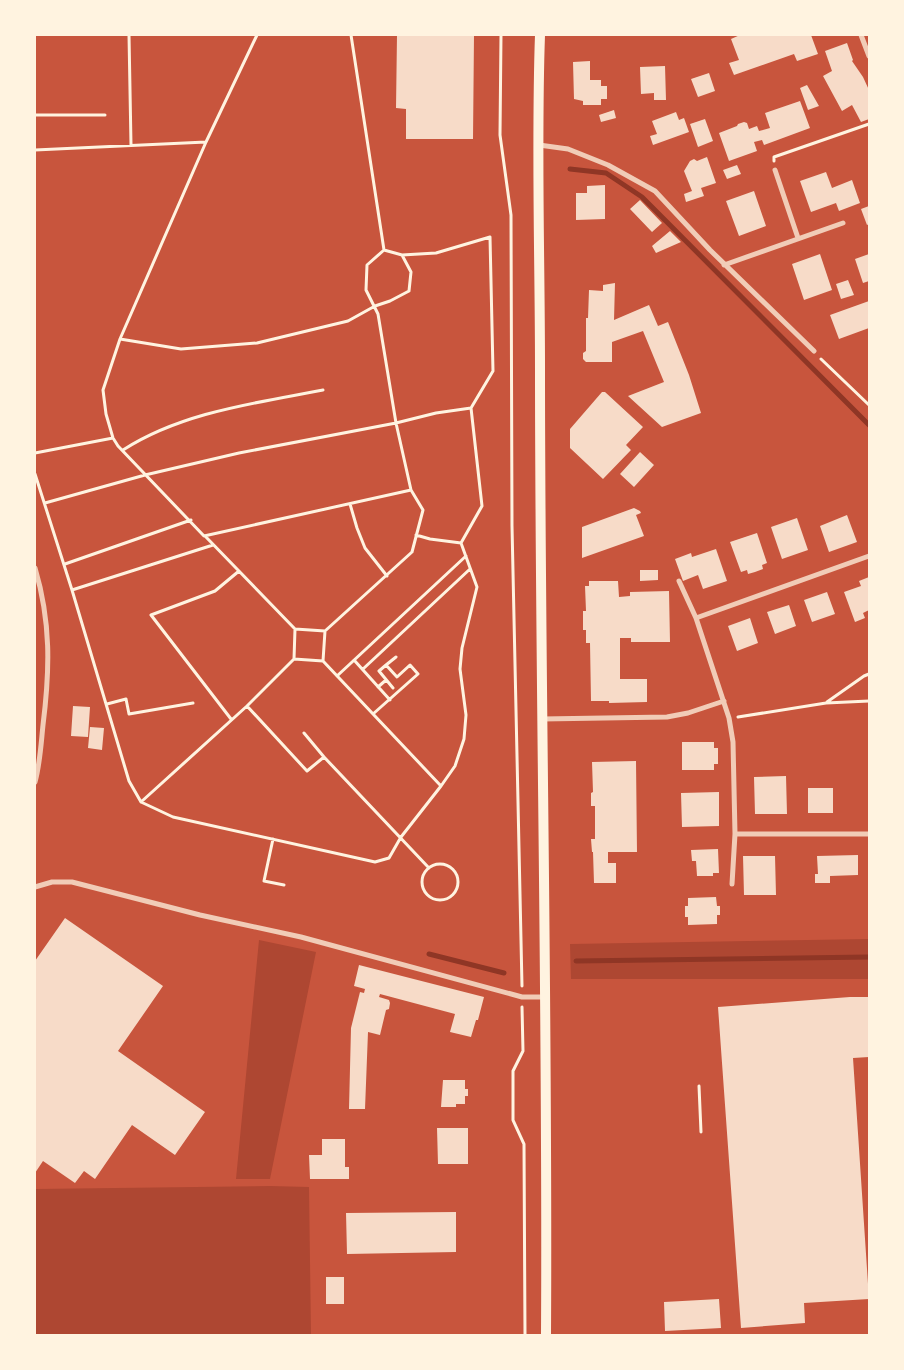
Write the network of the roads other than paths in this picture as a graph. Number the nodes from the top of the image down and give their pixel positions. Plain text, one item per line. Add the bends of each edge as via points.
1 (540, 35) edge
2 (861, 35) edge
3 (869, 56) edge
4 (538, 145) junction
5 (775, 170) road end
6 (843, 223) dead end
7 (798, 238) junction
8 (724, 264) junction
9 (814, 351) road end
10 (869, 556) edge
11 (35, 568) edge
12 (679, 581) dead end
13 (696, 618) junction
14 (724, 701) junction
15 (541, 720) junction
16 (35, 782) edge
17 (735, 834) junction
18 (869, 834) edge
19 (732, 884) dead end
20 (35, 887) edge
21 (545, 997) junction
22 (546, 1335) edge

1 - 4 main road
2 - 3 street
4 - 8 street via 568,149 642,182 655,191
4 - 15 main road
5 - 7 street
6 - 7 street
7 - 8 street
8 - 9 street
10 - 13 street
11 - 16 street via 47,621 48,645 47,692
12 - 13 street
13 - 14 street
14 - 15 street via 667,717
14 - 17 street via 733,742
15 - 21 main road
17 - 18 street
17 - 19 street
20 - 21 street via 52,882 72,882 301,937 522,997
21 - 22 main road

